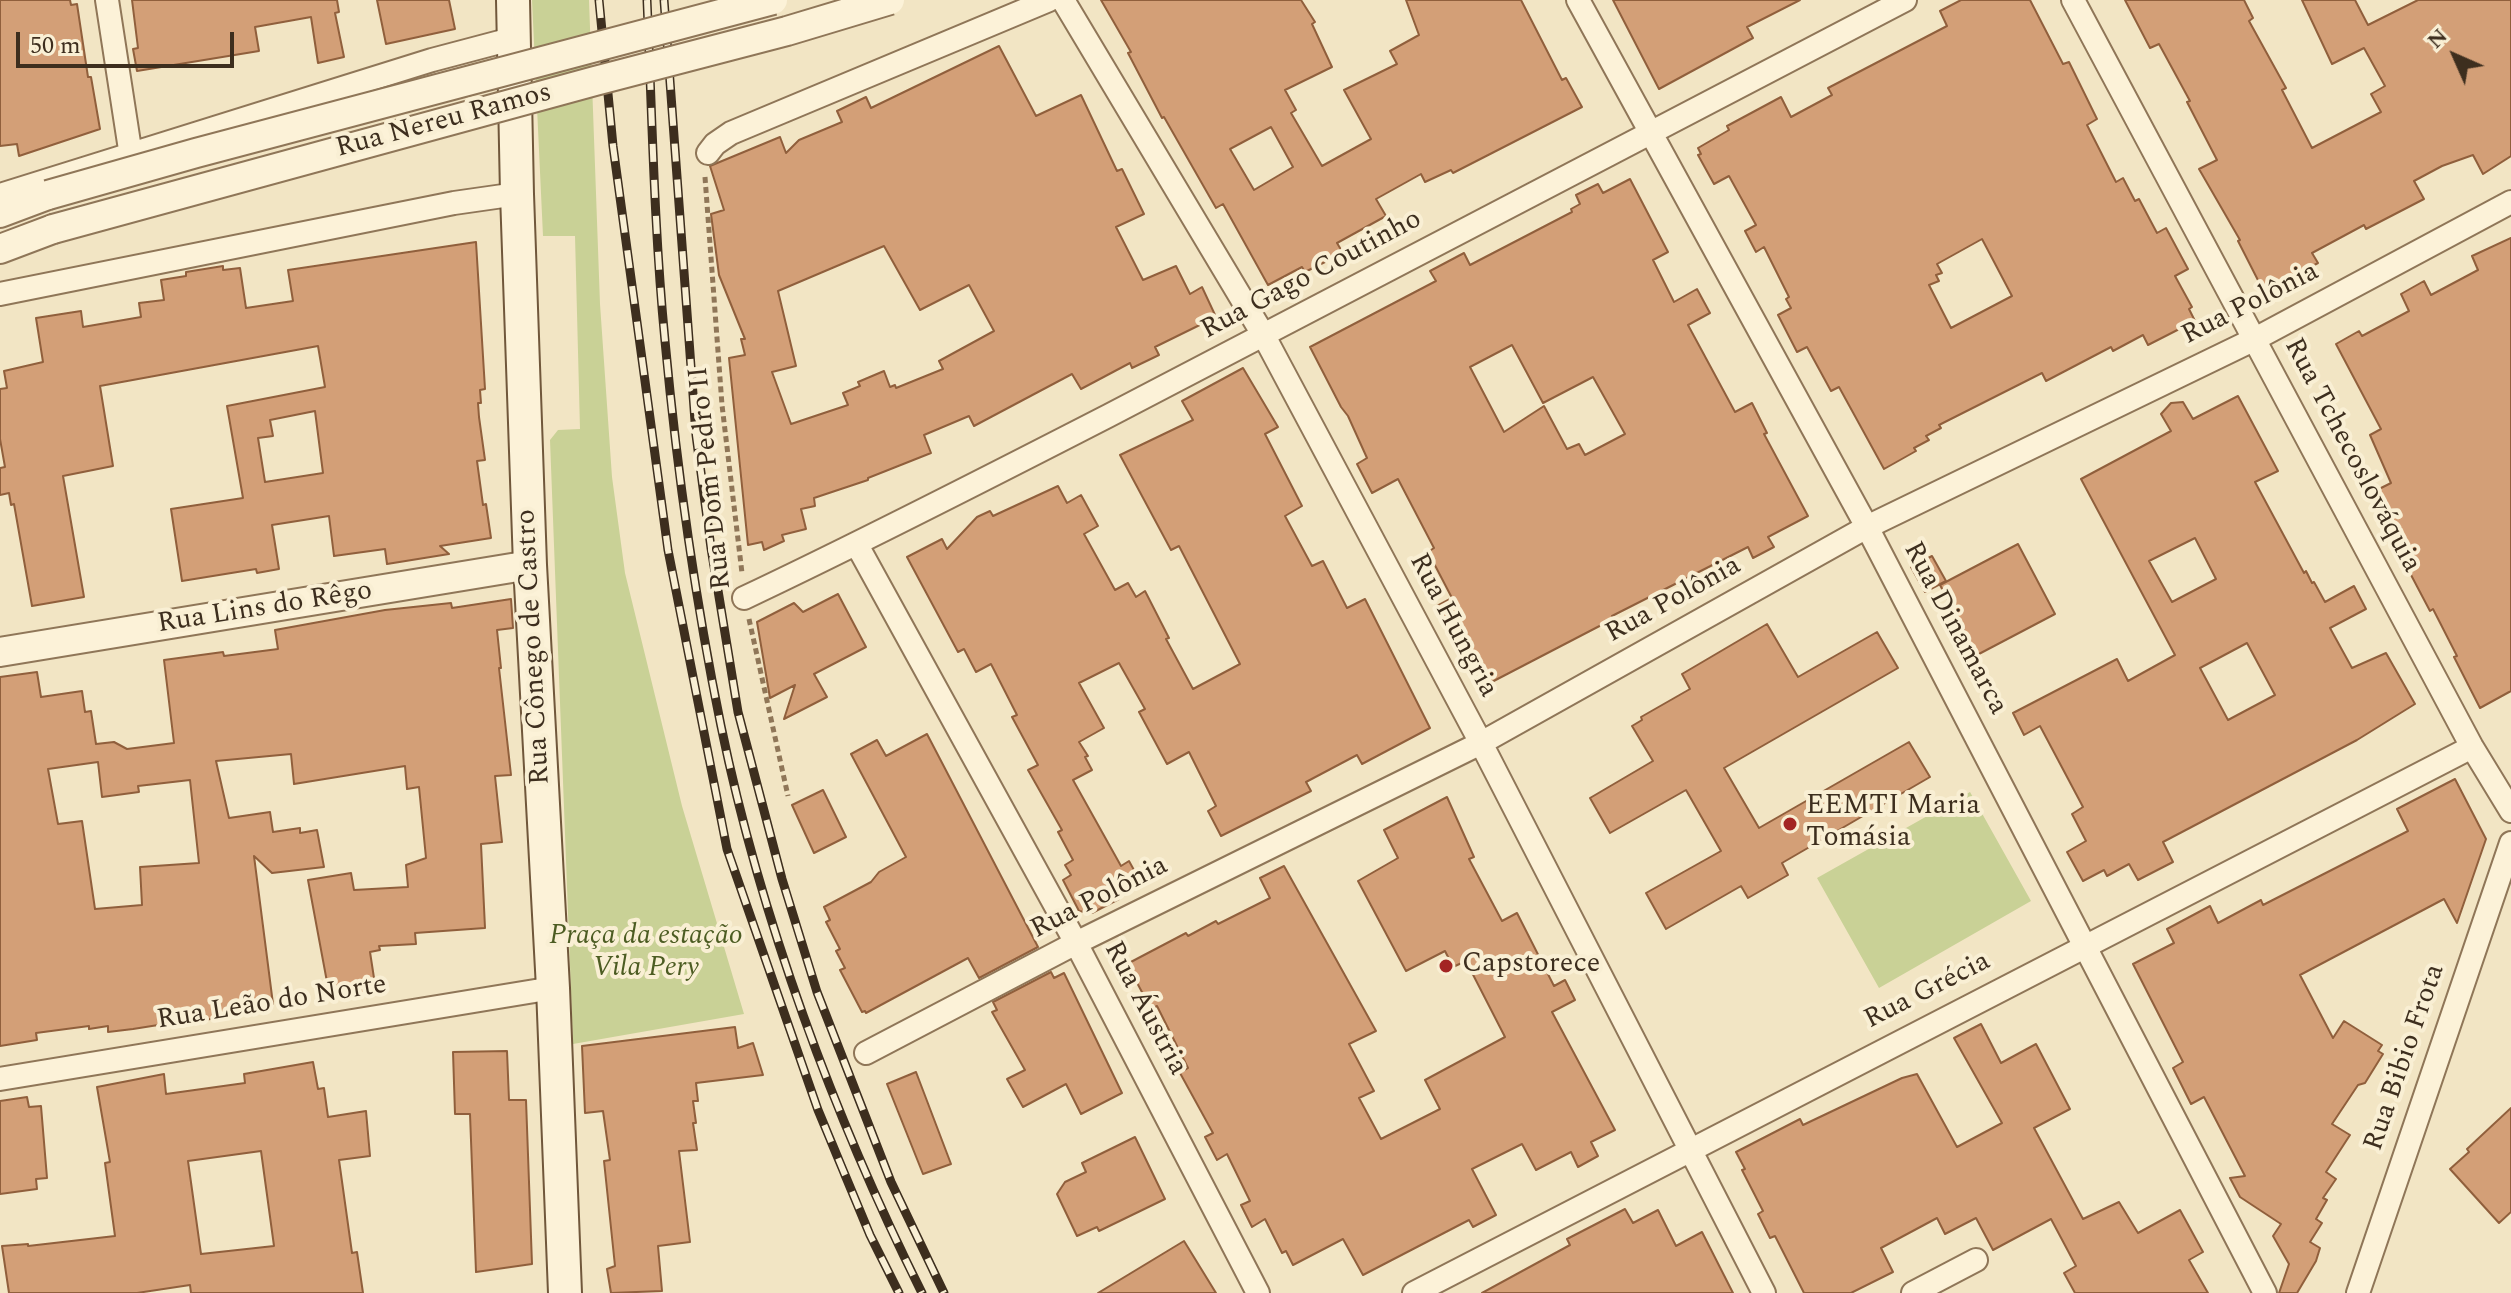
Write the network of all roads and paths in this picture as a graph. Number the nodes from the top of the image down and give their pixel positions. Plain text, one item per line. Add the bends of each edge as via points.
1 (107, 0) edge
2 (513, 0) edge
3 (773, 0) edge
4 (890, 0) edge
5 (1049, 0) edge
6 (1063, 0) edge
7 (1578, 0) edge
8 (1905, 0) edge
9 (2073, 0) edge
10 (515, 38) junction
11 (1649, 132) junction
12 (708, 153) joint
13 (131, 156) junction
14 (517, 194) junction
15 (0, 195) edge
16 (2511, 202) edge
17 (0, 213) edge
18 (0, 249) edge
19 (0, 294) edge
20 (1264, 336) junction
21 (2255, 339) junction
22 (1867, 527) junction
23 (857, 545) junction
24 (530, 565) junction
25 (744, 598) junction
26 (0, 652) edge
27 (1481, 743) junction
28 (2472, 747) junction
29 (788, 796) dead end
30 (2511, 811) edge
31 (2511, 843) edge
32 (1076, 943) junction
33 (2085, 946) junction
34 (553, 988) junction
35 (866, 1053) dead end
36 (0, 1079) edge
37 (1689, 1149) junction
38 (1976, 1260) dead end
39 (565, 1293) edge
40 (1258, 1293) edge
41 (1414, 1293) edge
42 (1764, 1293) edge
43 (1913, 1293) edge
44 (2265, 1293) edge
45 (2358, 1293) edge

1 - 13 street
2 - 10 main road, Rua Cônego de Castro
3 - 17 street, Rua Nereu Ramos, bridge via 196,153
4 - 18 street, Rua Nereu Ramos, bridge via 53,229
5 - 12 street via 731,133
6 - 20 street, Rua Hungria
7 - 11 street, Rua Dinamarca
8 - 11 street, Rua Gago Coutinho
9 - 21 street, Rua Tchecoslováquia
10 - 13 street, Rua Nereu Ramos
10 - 14 main road, Rua Cônego de Castro
11 - 20 street, Rua Gago Coutinho
11 - 22 street, Rua Dinamarca
12 - 25 path, Rua Dom Pedro II via 704,160 722,405
13 - 15 street, Rua Nereu Ramos
14 - 19 street
14 - 24 main road, Rua Cônego de Castro
16 - 21 street, Rua Polônia
20 - 23 street, Rua Gago Coutinho
20 - 27 street, Rua Hungria
21 - 22 street, Rua Polônia
21 - 28 street, Rua Tchecoslováquia
22 - 27 street, Rua Polônia
22 - 33 street, Rua Dinamarca
23 - 25 street, Rua Gago Coutinho
23 - 32 street, Rua Áustria
24 - 26 street, Rua Lins do Rêgo
24 - 34 main road, Rua Cônego de Castro
25 - 29 path, Rua Dom Pedro II
27 - 32 street, Rua Polônia
27 - 37 street, Rua Hungria
28 - 30 street, Rua Tchecoslováquia
28 - 33 street, Rua Grécia
31 - 45 street, Rua Bibio Frota
32 - 35 street, Rua Polônia
32 - 40 street, Rua Áustria
33 - 37 street, Rua Grécia
33 - 44 street, Rua Dinamarca
34 - 36 street, Rua Leão do Norte
34 - 39 main road, Rua Cônego de Castro
37 - 41 street, Rua Grécia
37 - 42 street, Rua Hungria
38 - 43 street

